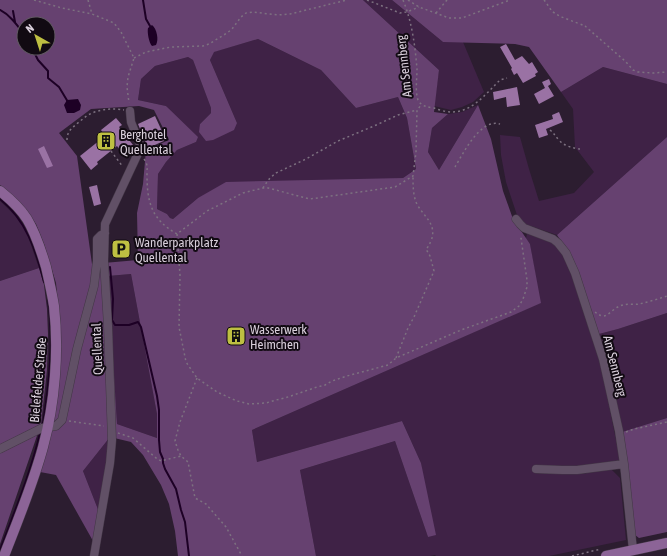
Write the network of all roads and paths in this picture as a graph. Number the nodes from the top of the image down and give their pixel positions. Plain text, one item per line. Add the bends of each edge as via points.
1 (34, 0) edge
2 (88, 0) edge
3 (347, 0) edge
4 (367, 0) edge
5 (403, 0) edge
6 (408, 0) edge
7 (447, 0) edge
8 (503, 0) edge
9 (510, 0) edge
10 (544, 0) edge
11 (505, 2) junction
12 (420, 7) junction
13 (407, 12) junction
14 (436, 13) junction
15 (92, 14) junction
16 (134, 58) junction
17 (667, 72) edge
18 (507, 78) dead end
19 (422, 104) junction
20 (417, 110) junction
21 (130, 111) junction
22 (500, 124) dead end
23 (550, 130) dead end
24 (67, 140) dead end
25 (580, 149) dead end
26 (111, 151) dead end
27 (137, 157) junction
28 (455, 167) dead end
29 (129, 174) junction
30 (413, 176) junction
31 (263, 188) junction
32 (0, 191) edge
33 (516, 219) dead end
34 (524, 228) junction
35 (105, 233) junction
36 (177, 234) junction
37 (667, 296) edge
38 (585, 303) junction
39 (396, 358) junction
40 (197, 378) junction
41 (62, 420) junction
42 (667, 422) edge
43 (47, 427) junction
44 (112, 431) junction
45 (619, 436) junction
46 (0, 449) edge
47 (181, 456) junction
48 (624, 464) junction
49 (536, 469) dead end
50 (667, 543) edge
51 (633, 550) junction
52 (4, 556) edge
53 (94, 556) edge
54 (242, 556) edge
55 (606, 556) edge

1 - 15 path
2 - 15 path
3 - 16 path via 290,14 246,13 232,29 209,44 171,47 146,52
4 - 13 path via 400,13
5 - 13 path, Am Sennberg
6 - 12 path
7 - 14 path
8 - 11 path
9 - 11 path
10 - 17 path via 556,14 585,26 633,70
11 - 14 path via 462,18 449,18
12 - 13 path
12 - 14 path
13 - 19 path, Am Sennberg via 415,50 417,95
15 - 16 path via 114,23
16 - 21 path via 127,87
18 - 19 path, Am Sennberg via 500,80 475,104 461,111 451,112
19 - 20 path
20 - 30 path
20 - 31 path via 398,115 338,141 286,167 270,178
21 - 24 path via 101,110 91,114 69,130
21 - 27 street, Quellental via 131,122 141,147
22 - 28 path via 482,128 473,137
23 - 25 path via 563,144
26 - 29 path
27 - 29 street, Quellental
27 - 36 path via 146,161 149,203 153,213 167,228
29 - 35 street, Quellental via 105,224
30 - 31 path via 395,187 310,199
30 - 39 path via 417,204 433,229 432,238 426,248 434,271
31 - 36 path via 243,193 207,211
32 - 43 main road, Bielefelder Straße via 22,212 32,229 40,246 50,283 56,349
33 - 34 street, Am Sennberg
34 - 38 street, Am Sennberg via 558,243 570,260
34 - 39 path via 521,238 527,287 519,306 511,312
35 - 41 street via 97,240 94,286 77,348
35 - 44 street, Quellental
36 - 40 path via 180,276 179,328 186,362
37 - 38 path via 639,304 625,304 604,316
38 - 45 street, Am Sennberg via 603,359
39 - 40 path via 388,365 266,403 249,404 237,401 217,392
40 - 47 path via 180,422 176,441
41 - 43 street via 56,426
41 - 44 path via 107,426
42 - 45 path via 627,431
43 - 46 street
43 - 52 main road, Bielefelder Straße via 43,448
44 - 47 path via 133,438 161,461
44 - 53 street, Quellental via 110,463
45 - 48 street, Am Sennberg
47 - 54 path via 188,462 195,498 206,504 226,527
48 - 49 street via 577,470
48 - 51 street, Am Sennberg
50 - 51 main road
51 - 55 main road

